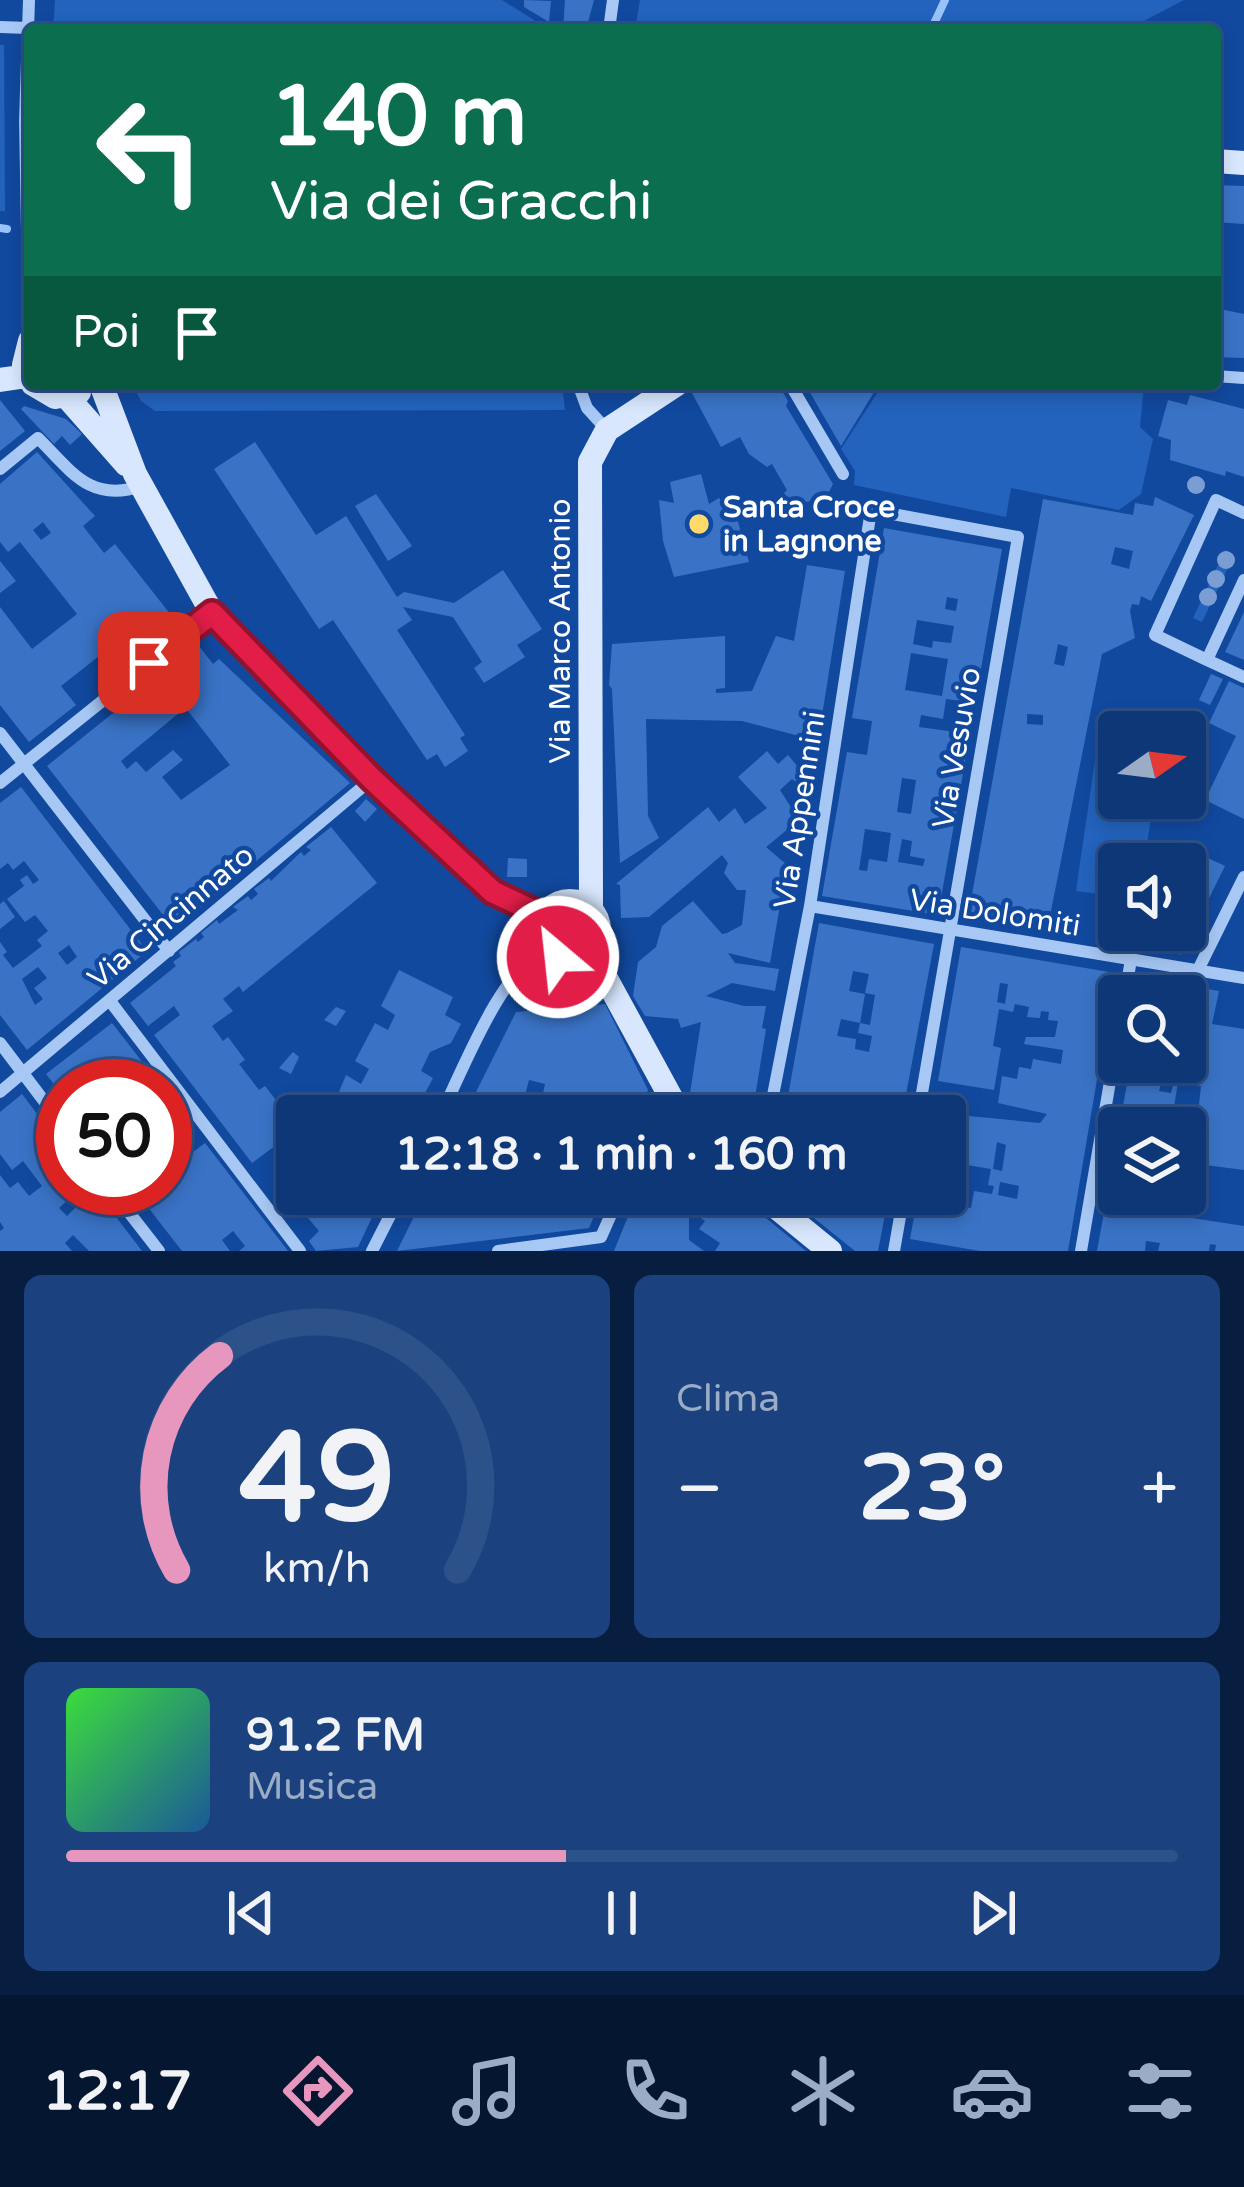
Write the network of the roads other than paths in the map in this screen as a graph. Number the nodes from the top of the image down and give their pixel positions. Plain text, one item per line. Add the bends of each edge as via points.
1 (40, 390) edge
2 (77, 390) edge
3 (103, 390) edge
4 (580, 390) edge
5 (668, 390) edge
6 (794, 390) edge
7 (607, 430) junction
8 (0, 469) edge
9 (843, 474) dead end
10 (139, 480) junction
11 (871, 510) joint
12 (1244, 513) edge
13 (1244, 580) edge
14 (212, 613) junction
15 (1207, 660) junction
16 (1244, 677) edge
17 (0, 733) edge
18 (24, 764) junction
19 (372, 779) junction
20 (0, 783) edge
21 (590, 837) junction
22 (1244, 877) edge
23 (810, 906) junction
24 (554, 909) junction
25 (591, 909) junction
26 (950, 932) junction
27 (546, 946) junction
28 (169, 950) junction
29 (591, 951) junction
30 (1131, 959) junction
31 (1198, 970) junction
32 (1128, 975) edge
33 (1244, 978) edge
34 (110, 1001) junction
35 (0, 1043) edge
36 (23, 1074) junction
37 (1110, 1083) edge
38 (667, 1089) junction
39 (36, 1091) edge
40 (0, 1092) edge
41 (450, 1095) edge
42 (664, 1095) edge
43 (670, 1095) edge
44 (775, 1095) edge
45 (922, 1095) edge
46 (131, 1215) edge
47 (390, 1215) edge
48 (611, 1215) edge
49 (786, 1215) edge
50 (901, 1215) edge
51 (159, 1251) edge
52 (300, 1251) edge
53 (372, 1251) edge
54 (498, 1251) edge
55 (830, 1251) edge
56 (896, 1251) edge
57 (1081, 1251) edge

1 - 2 main road
2 - 10 main road
3 - 10 main road
4 - 7 street
5 - 7 main road
6 - 9 street
7 - 21 main road, Via Marco Antonio via 590,462
8 - 10 street via 38,438 85,486 118,494
10 - 14 main road
11 - 23 street, Via Appennini
11 - 26 street, Via Vesuvio via 1018,537
12 - 15 street via 1216,500 1155,635
13 - 15 street
14 - 18 street
14 - 19 main road
15 - 16 street
17 - 18 street
18 - 20 street
18 - 28 street
19 - 24 main road via 493,892
19 - 28 street, Via Cincinnato
21 - 24 main road, Via Marco Antonio
21 - 25 main road, Via Marco Antonio
22 - 31 street
23 - 26 street, Via Dolomiti
23 - 44 street, Via Appennini
24 - 25 main road
24 - 27 main road via 541,926
25 - 29 main road via 599,935
26 - 30 street, Via Dolomiti
26 - 45 street, Via Vesuvio
27 - 29 main road via 567,959
27 - 41 street via 497,1002
28 - 34 street, Via Cincinnato
29 - 38 main road
30 - 31 street, Via Dolomiti
30 - 32 street
31 - 33 street, Via Dolomiti
34 - 36 street, Via Cincinnato
34 - 52 street
35 - 36 street
36 - 39 street
36 - 40 street, Via Cincinnato
37 - 57 street
38 - 42 street
38 - 43 main road
46 - 51 street
47 - 53 street
48 - 54 street via 601,1237
49 - 55 main road
50 - 56 street

